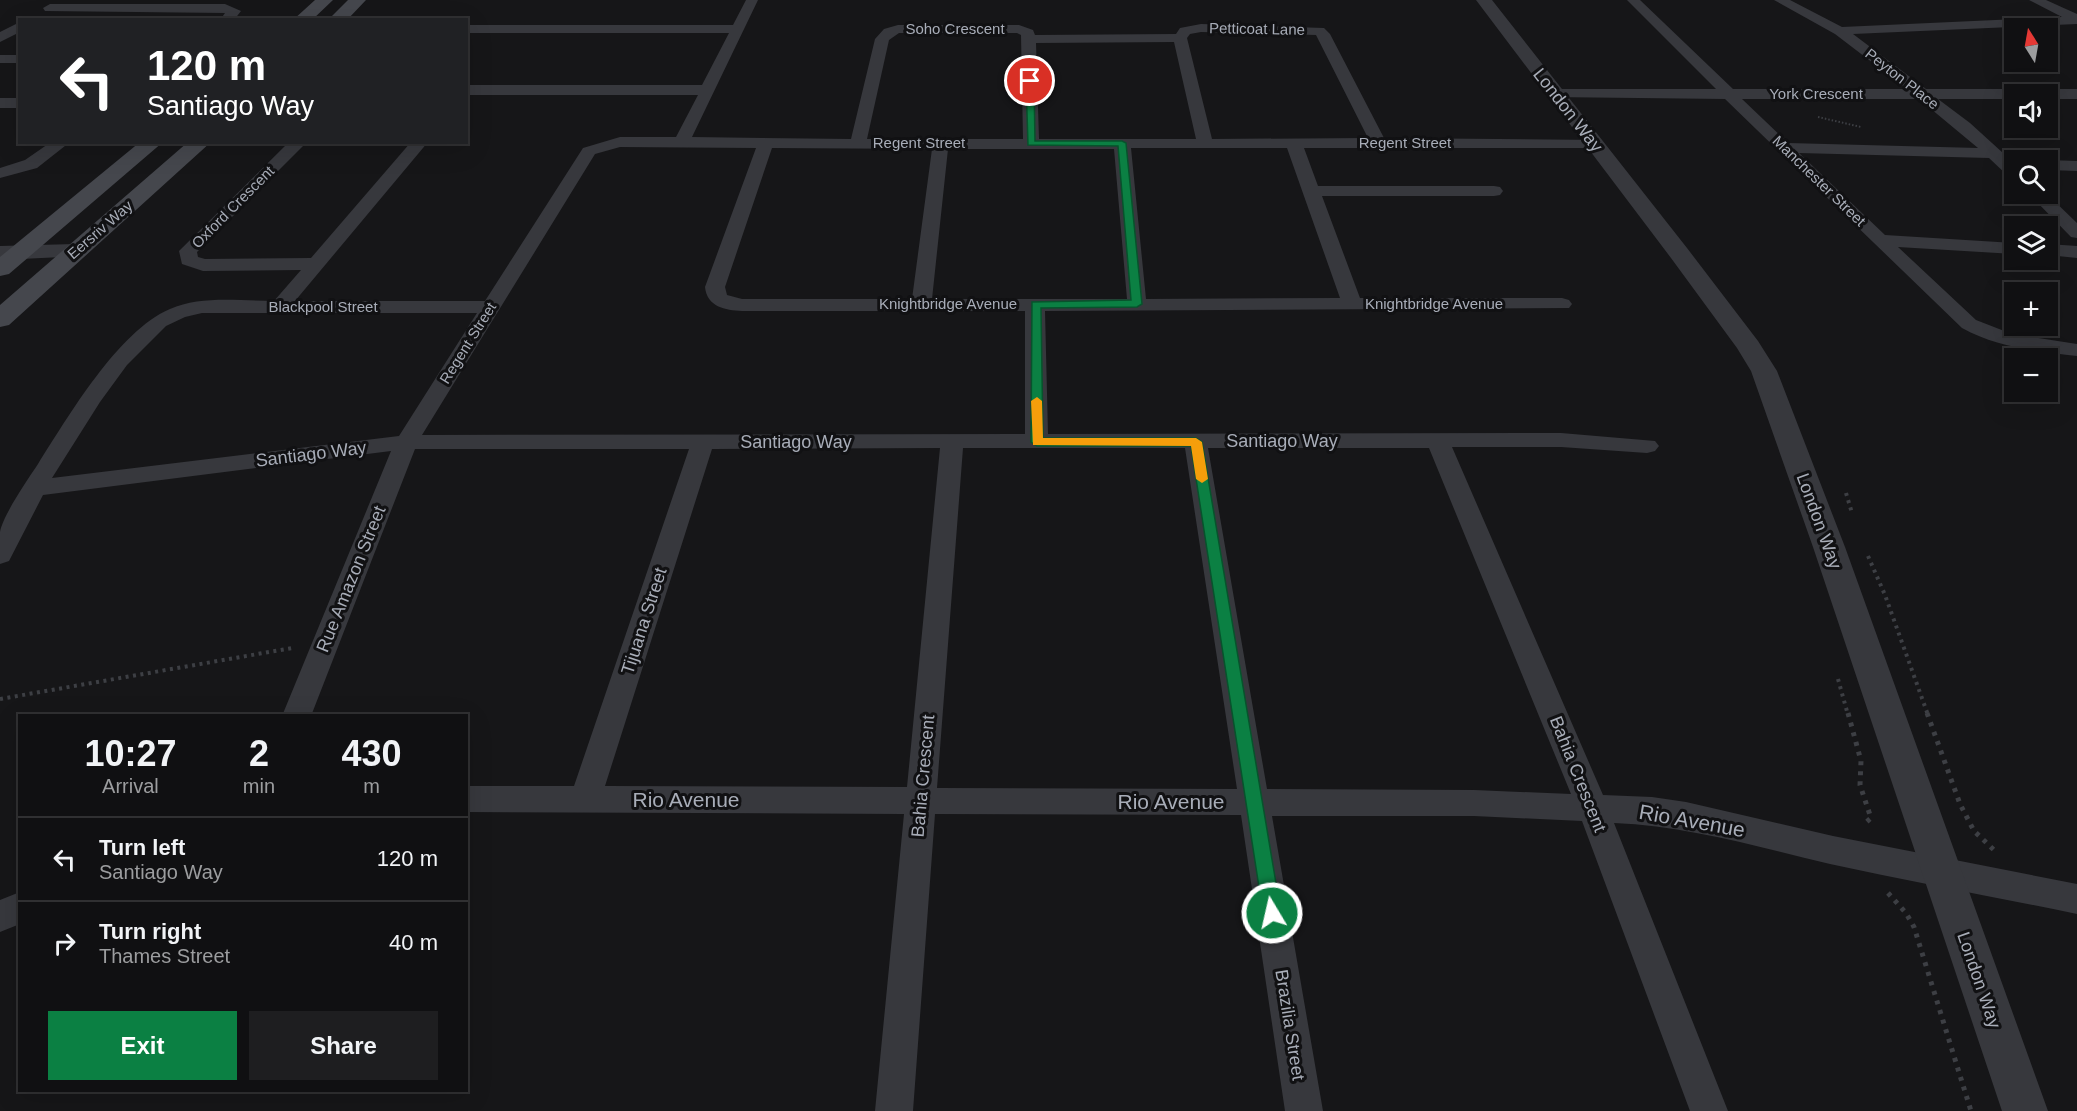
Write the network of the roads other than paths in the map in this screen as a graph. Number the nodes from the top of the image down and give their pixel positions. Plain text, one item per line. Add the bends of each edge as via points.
1 (63, 0) edge
2 (325, 0) edge
3 (358, 0) edge
4 (752, 0) edge
5 (1484, 0) edge
6 (1633, 0) edge
7 (1780, 0) edge
8 (2035, 0) edge
9 (152, 8) junction
10 (137, 18) edge
11 (228, 18) edge
12 (303, 18) edge
13 (338, 18) edge
14 (2077, 20) edge
15 (18, 27) edge
16 (468, 29) edge
17 (737, 29) junction
18 (1840, 31) junction
19 (0, 38) edge
20 (1180, 38) junction
21 (1029, 39) junction
22 (0, 59) edge
23 (18, 59) edge
24 (468, 90) edge
25 (706, 90) junction
26 (1555, 94) junction
27 (1730, 94) junction
28 (1923, 94) junction
29 (2077, 94) edge
30 (682, 141) junction
31 (766, 143) junction
32 (940, 143) junction
33 (1031, 143) junction
34 (1122, 143) junction
35 (1205, 143) junction
36 (1378, 143) junction
37 (1593, 143) junction
38 (59, 144) edge
39 (150, 144) edge
40 (199, 144) edge
41 (297, 144) edge
42 (418, 144) edge
43 (858, 144) junction
44 (1294, 144) junction
45 (1785, 148) junction
46 (2004, 161) edge
47 (2004, 163) edge
48 (2058, 165) edge
49 (2077, 166) edge
50 (0, 173) edge
51 (1310, 190) junction
52 (1494, 191) dead end
53 (2048, 204) edge
54 (2077, 233) edge
55 (1880, 240) junction
56 (2004, 247) edge
57 (75, 251) junction
58 (2058, 251) edge
59 (2077, 252) edge
60 (10, 253) edge
61 (316, 264) junction
62 (0, 269) edge
63 (921, 304) junction
64 (1137, 304) junction
65 (1352, 304) junction
66 (1562, 304) dead end
67 (1035, 305) junction
68 (491, 307) junction
69 (279, 308) junction
70 (0, 319) edge
71 (2077, 350) edge
72 (1437, 440) junction
73 (406, 442) junction
74 (703, 442) junction
75 (952, 442) junction
76 (1037, 442) junction
77 (1196, 442) junction
78 (1647, 446) dead end
79 (34, 488) junction
80 (0, 555) edge
81 (297, 714) edge
82 (468, 799) edge
83 (585, 799) junction
84 (921, 801) junction
85 (1254, 802) junction
86 (1593, 809) junction
87 (1942, 872) junction
88 (2077, 899) edge
89 (18, 908) edge
90 (0, 916) edge
91 (894, 1111) edge
92 (1304, 1111) edge
93 (1709, 1111) edge
94 (2025, 1111) edge

1 - 9 street via 45,11
2 - 12 main road
3 - 13 main road
4 - 17 street
5 - 26 street, London Way
6 - 27 street, Manchester Street
7 - 18 street, Peyton Place
8 - 14 street
9 - 10 street
9 - 11 street via 225,8 234,11
14 - 18 street
15 - 19 street
16 - 17 street
17 - 25 street
18 - 28 street, Peyton Place
20 - 21 street
20 - 35 street
20 - 36 street, Petticoat Lane via 1185,31 1201,28 1319,31
21 - 33 street, Soho Crescent
21 - 43 street, Soho Crescent via 1028,33 1019,29 898,29 886,34
22 - 23 street
24 - 25 street
25 - 30 street
26 - 27 street, York Crescent
26 - 37 street, London Way
27 - 28 street, York Crescent
27 - 45 street, Manchester Street
28 - 29 street, York Crescent
28 - 46 street, Peyton Place
30 - 31 street, Regent Street
30 - 68 street, Regent Street via 620,142 590,152
31 - 43 street, Regent Street
31 - 63 street, Knightbridge Avenue via 715,287 719,300 742,305
32 - 33 street, Regent Street
32 - 43 street, Regent Street
32 - 63 street
33 - 34 street, Regent Street
34 - 35 street, Regent Street
34 - 64 street
35 - 44 street, Regent Street
36 - 37 street, Regent Street
36 - 44 street, Regent Street
37 - 87 street, London Way via 1680,253 1764,371
38 - 50 street via 31,164
39 - 60 main road, Eersriv Way
40 - 57 main road, Eersriv Way
41 - 61 street, Oxford Crescent via 188,251 189,260 203,265
42 - 61 street
44 - 51 street
45 - 47 street
45 - 55 street, Manchester Street
48 - 49 street
51 - 52 street
51 - 65 street
53 - 54 street
55 - 56 street
55 - 71 street, Manchester Street via 1969,324 1983,332 2019,343
57 - 60 street
57 - 70 main road, Eersriv Way
58 - 59 street
60 - 62 main road, Eersriv Way
61 - 69 street
63 - 67 street, Knightbridge Avenue
64 - 65 street, Knightbridge Avenue
64 - 67 street, Knightbridge Avenue
65 - 66 street, Knightbridge Avenue
67 - 76 street
68 - 69 street, Blackpool Street
68 - 73 street, Regent Street
69 - 79 street, Blackpool Street via 202,307 159,322 120,361 90,399
72 - 77 street, Santiago Way
72 - 78 street, Santiago Way via 1562,440
72 - 86 street, Bahia Crescent
73 - 74 street, Santiago Way
73 - 79 street, Santiago Way
73 - 81 street, Rue Amazon Street
74 - 75 street, Santiago Way
74 - 83 street, Tijuana Street
75 - 76 street, Santiago Way
75 - 84 street, Bahia Crescent
76 - 77 street, Santiago Way
77 - 85 street, Brazilia Street
79 - 80 street
82 - 83 street, Rio Avenue
83 - 84 street, Rio Avenue
84 - 85 street, Rio Avenue
84 - 91 street, Bahia Crescent
85 - 86 street, Rio Avenue via 1474,803
85 - 92 street, Brazilia Street
86 - 87 street, Rio Avenue via 1686,816
86 - 93 street, Bahia Crescent
87 - 88 street, Rio Avenue
87 - 94 street, London Way
89 - 90 street

